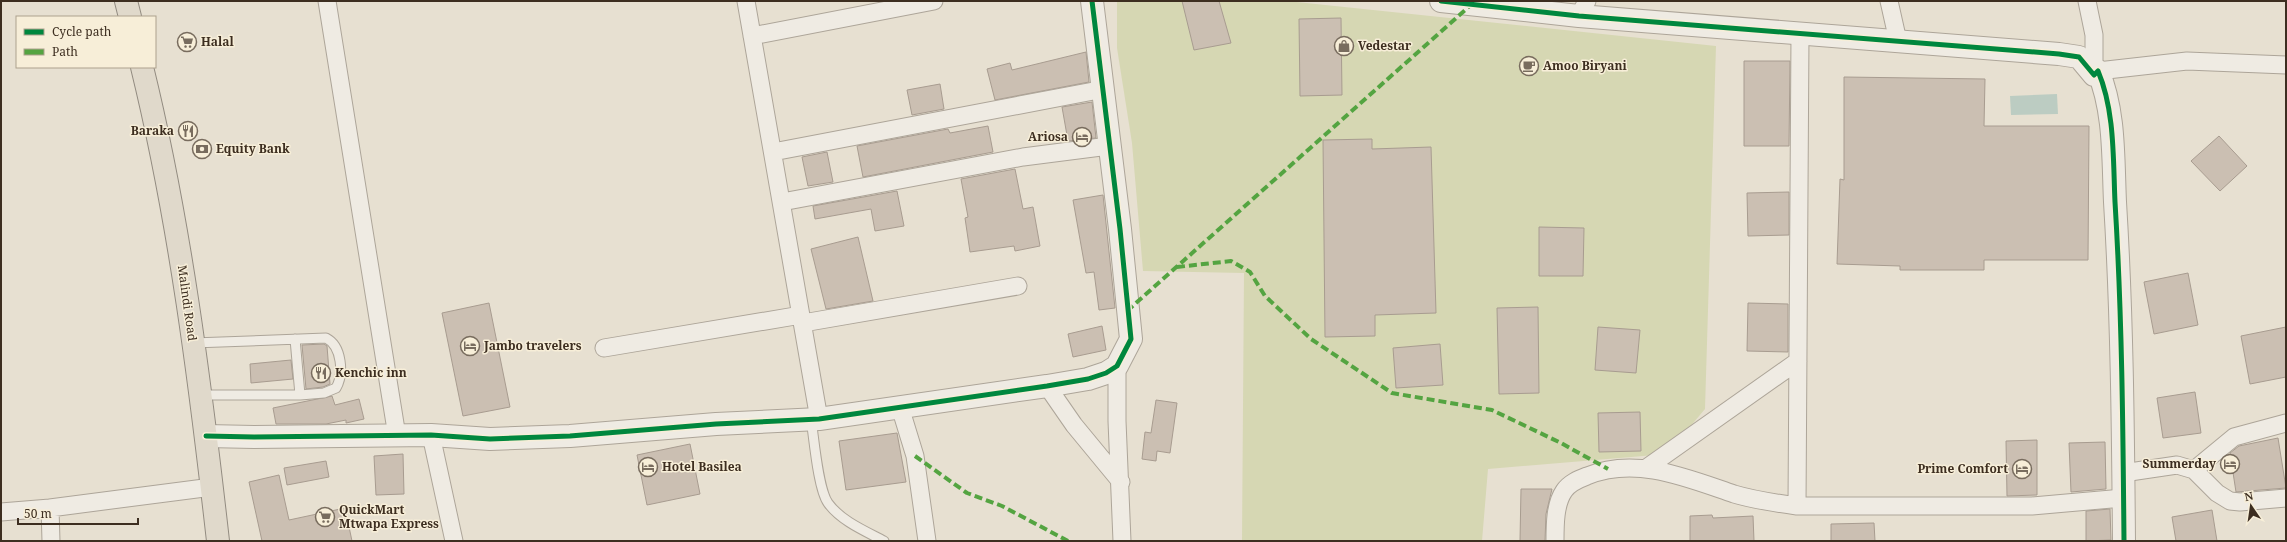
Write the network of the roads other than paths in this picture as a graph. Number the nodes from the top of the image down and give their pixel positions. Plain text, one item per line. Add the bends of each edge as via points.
1 (126, 1) edge
2 (327, 1) edge
3 (746, 1) edge
4 (934, 1) edge
5 (1092, 1) edge
6 (1446, 1) edge
7 (1889, 1) edge
8 (2087, 1) edge
9 (1583, 9) edge
10 (130, 16) edge
11 (1800, 34) junction
12 (752, 36) junction
13 (1898, 41) junction
14 (2286, 65) edge
15 (142, 68) edge
16 (2096, 73) junction
17 (1104, 89) junction
18 (1109, 146) junction
19 (773, 152) junction
20 (782, 202) junction
21 (1018, 286) dead end
22 (802, 319) junction
23 (295, 339) junction
24 (193, 344) junction
25 (604, 348) dead end
26 (1798, 361) junction
27 (1118, 366) junction
28 (1047, 386) junction
29 (200, 395) junction
30 (300, 395) junction
31 (900, 407) junction
32 (815, 419) junction
33 (2286, 423) edge
34 (431, 435) junction
35 (206, 436) junction
36 (397, 436) junction
37 (1645, 469) junction
38 (2194, 470) junction
39 (2123, 473) junction
40 (1121, 482) junction
41 (212, 486) junction
42 (2123, 498) junction
43 (2286, 498) edge
44 (1797, 506) junction
45 (50, 508) junction
46 (1, 512) edge
47 (51, 541) edge
48 (218, 541) edge
49 (454, 541) edge
50 (884, 541) edge
51 (927, 541) edge
52 (1122, 541) edge
53 (1555, 541) edge
54 (2124, 541) edge

1 - 10 highway
2 - 36 street
3 - 12 street
4 - 12 street
5 - 17 street
6 - 9 street
7 - 13 street
8 - 16 street via 2094,35
9 - 11 street
11 - 13 street
11 - 26 street
12 - 19 street
13 - 16 street via 2079,57
14 - 16 street via 2186,61
15 - 24 highway, Malindi Road via 157,127
16 - 39 street via 2104,85 2112,136 2118,241
17 - 18 street
17 - 19 street
18 - 20 street via 1023,157
18 - 27 street via 1130,339
19 - 20 street
20 - 22 street
21 - 22 street
22 - 25 street
22 - 32 street
23 - 24 lane
23 - 30 lane
23 - 30 lane via 326,338 334,341 338,349 341,380 336,388 324,393
24 - 29 highway, Malindi Road
26 - 37 street
26 - 44 street
27 - 28 street via 1088,379
27 - 40 street via 1117,421
28 - 31 street
28 - 40 street via 1074,425
29 - 30 lane
29 - 35 highway, Malindi Road
31 - 32 street
31 - 51 street via 915,456
32 - 34 street via 570,436 490,439
32 - 50 lane via 822,484 828,502 855,526
33 - 38 street via 2234,437
34 - 36 street
34 - 49 street
35 - 36 street
35 - 41 highway, Malindi Road
37 - 44 street via 1690,477 1735,494 1763,501
37 - 53 street via 1608,469 1576,480 1564,490 1557,508
38 - 39 street via 2176,465
38 - 43 street via 2217,493 2230,501
39 - 42 street
40 - 52 street
41 - 45 street
41 - 48 highway, Malindi Road
42 - 44 street via 2032,506
42 - 54 street
45 - 46 street
45 - 47 street

